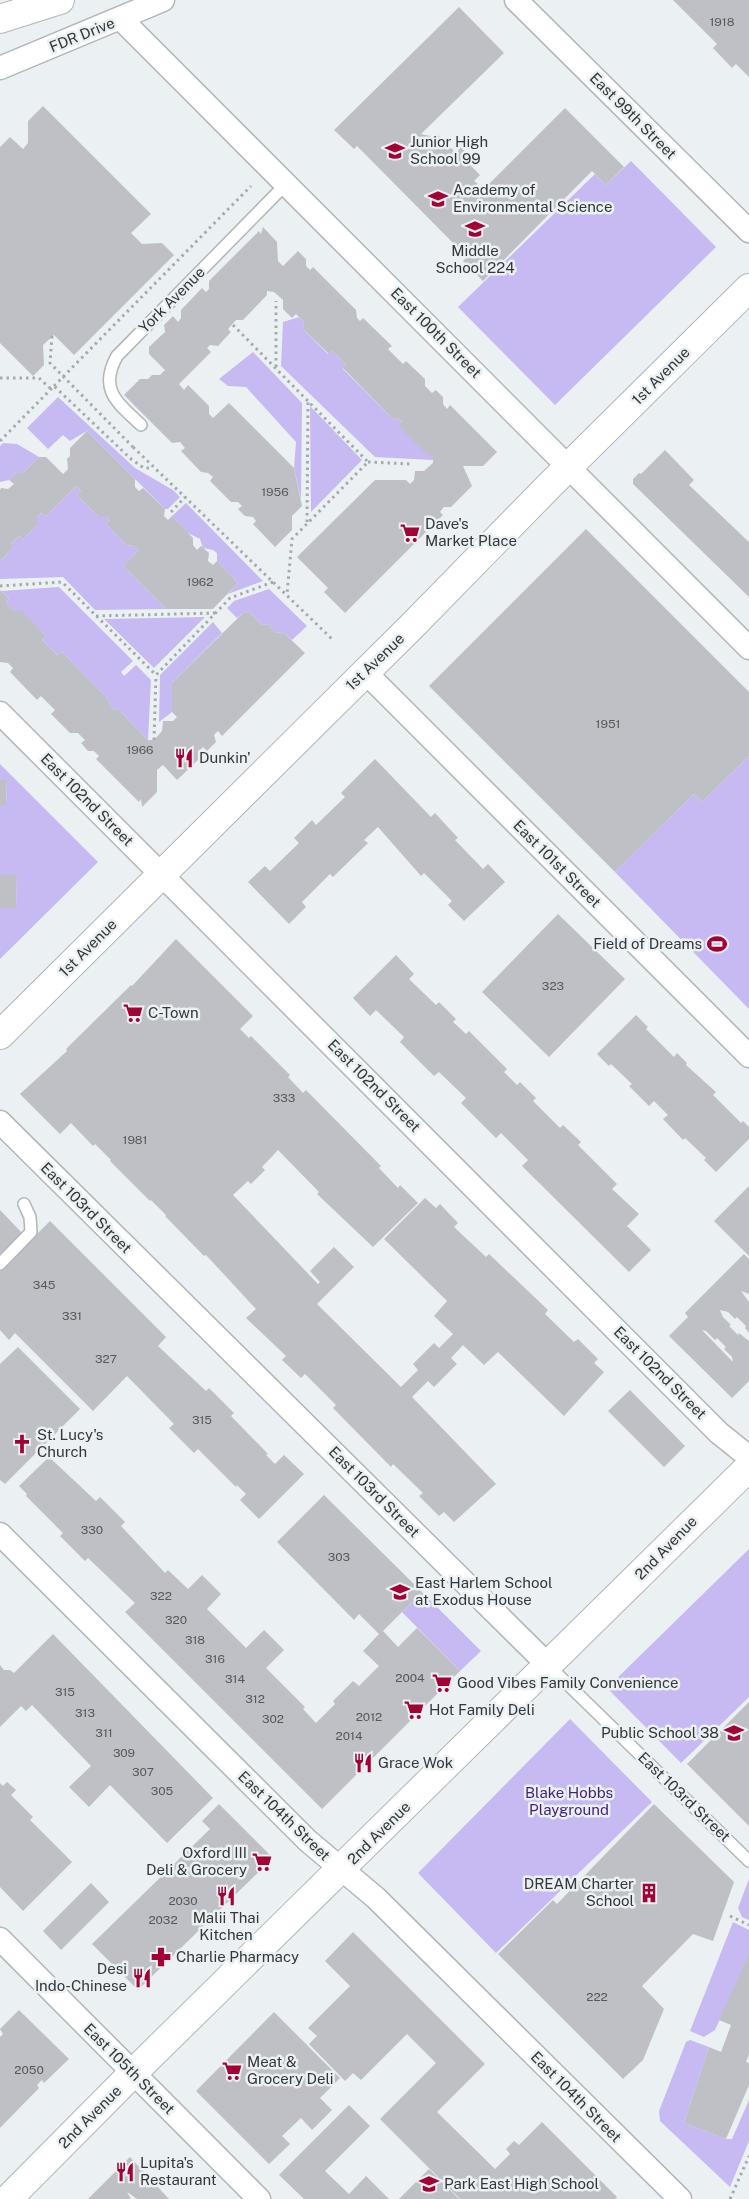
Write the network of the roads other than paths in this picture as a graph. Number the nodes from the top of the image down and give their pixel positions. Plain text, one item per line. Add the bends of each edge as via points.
1 (60, 0) edge
2 (163, 0) edge
3 (516, 0) edge
4 (0, 19) edge
5 (121, 19) junction
6 (0, 68) edge
7 (286, 184) junction
8 (749, 231) edge
9 (749, 288) edge
10 (141, 426) dead end
11 (568, 468) junction
12 (749, 648) edge
13 (365, 672) junction
14 (0, 713) edge
15 (161, 874) junction
16 (0, 1036) edge
17 (749, 1056) edge
18 (0, 1122) edge
19 (24, 1204) dead end
20 (0, 1264) edge
21 (749, 1457) edge
22 (749, 1466) edge
23 (0, 1534) edge
24 (549, 1666) junction
25 (749, 1861) edge
26 (341, 1870) junction
27 (0, 1939) edge
28 (133, 2073) junction
29 (8, 2199) edge
30 (259, 2199) edge
31 (680, 2199) edge

1 - 4 main road
2 - 5 street, FDR Drive
3 - 8 street, East 99th Street
5 - 6 street, FDR Drive
5 - 7 street, East 100th Street
7 - 10 lane, York Avenue via 117,356 110,369 111,392
7 - 11 street, East 100th Street
9 - 11 main road, 1st Avenue
11 - 12 street, East 100th Street
11 - 13 main road, 1st Avenue
13 - 15 main road, 1st Avenue
13 - 17 street, East 101st Street
14 - 15 street, East 102nd Street
15 - 16 main road, 1st Avenue
15 - 21 street, East 102nd Street via 719,1433
18 - 24 street, East 103rd Street
19 - 20 lane via 30,1217 31,1232
22 - 24 main road, 2nd Avenue
23 - 26 street, East 104th Street via 308,1841
24 - 25 lane, East 103rd Street
24 - 26 main road, 2nd Avenue
26 - 28 main road, 2nd Avenue
26 - 31 street, East 104th Street via 376,1898
27 - 28 street, East 105th Street
28 - 29 main road, 2nd Avenue
28 - 30 street, East 105th Street

